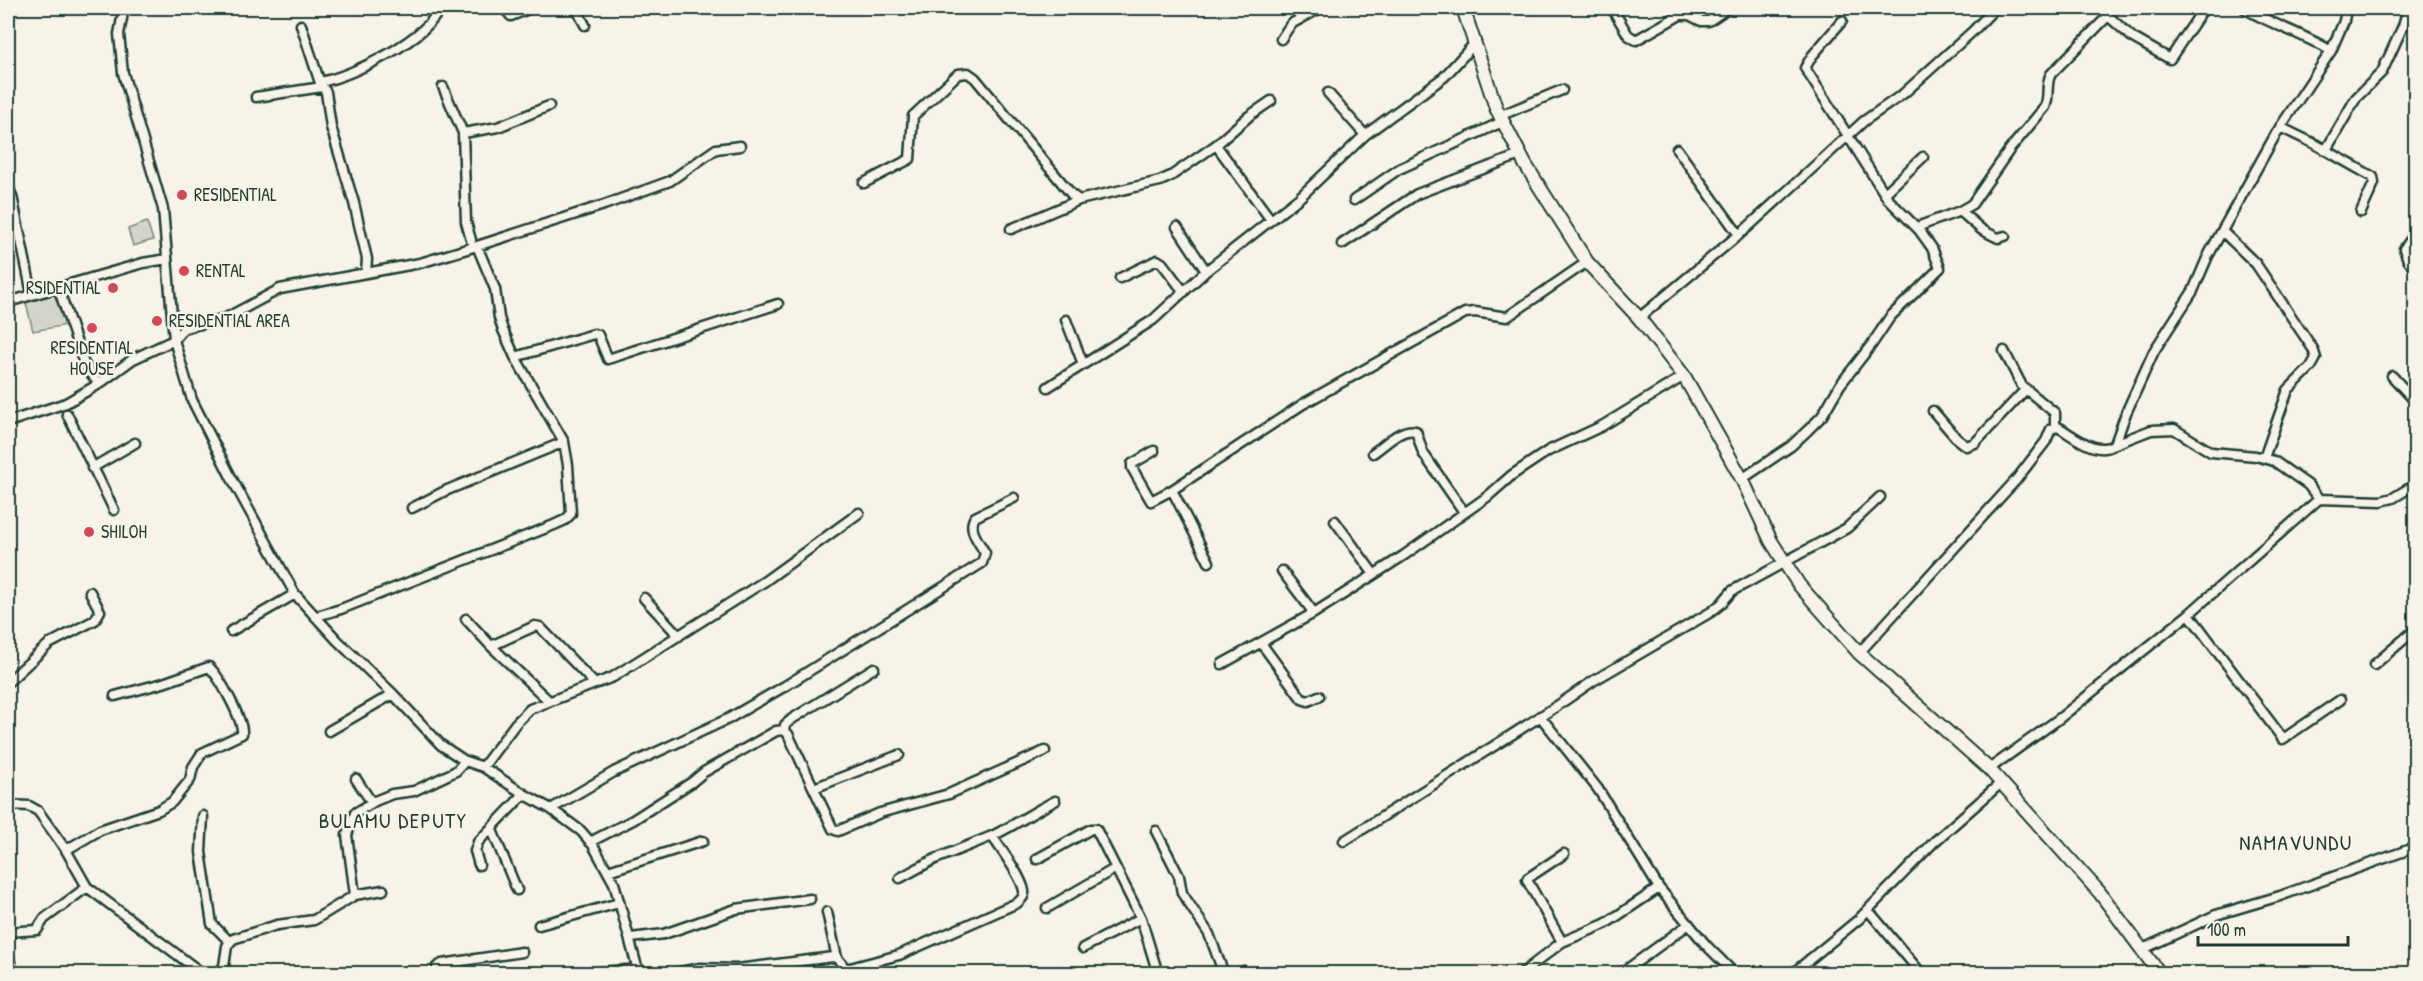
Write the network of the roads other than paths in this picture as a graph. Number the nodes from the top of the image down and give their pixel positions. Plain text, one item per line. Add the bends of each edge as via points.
1 (124, 8) edge
2 (441, 8) edge
3 (464, 8) edge
4 (504, 8) edge
5 (531, 8) edge
6 (576, 8) edge
7 (1320, 8) edge
8 (1463, 8) edge
9 (1612, 8) edge
10 (1728, 8) edge
11 (1995, 8) edge
12 (2099, 8) edge
13 (2204, 8) edge
14 (2244, 8) edge
15 (2346, 8) edge
16 (2408, 8) edge
17 (2108, 16) junction
18 (1842, 21) dead end
19 (301, 25) dead end
20 (585, 25) dead end
21 (1281, 39) dead end
22 (1475, 43) junction
23 (2331, 51) junction
24 (321, 84) junction
25 (443, 87) dead end
26 (1562, 90) dead end
27 (1328, 93) dead end
28 (256, 97) dead end
29 (1271, 101) dead end
30 (549, 106) dead end
31 (1501, 119) junction
32 (2280, 127) junction
33 (463, 133) junction
34 (1365, 135) junction
35 (1849, 135) junction
36 (1216, 145) junction
37 (740, 147) dead end
38 (1677, 149) dead end
39 (2326, 150) junction
40 (1520, 155) junction
41 (1923, 157) dead end
42 (864, 183) dead end
43 (8, 187) edge
44 (1885, 193) junction
45 (1079, 200) junction
46 (1354, 200) dead end
47 (1960, 211) junction
48 (2361, 212) dead end
49 (1270, 220) junction
50 (1177, 227) dead end
51 (1917, 227) junction
52 (1011, 229) dead end
53 (2223, 232) junction
54 (2415, 233) edge
55 (1739, 235) junction
56 (2005, 236) dead end
57 (474, 243) junction
58 (1342, 244) dead end
59 (167, 259) junction
60 (1587, 262) junction
61 (2415, 269) edge
62 (1206, 271) junction
63 (366, 272) junction
64 (1120, 278) dead end
65 (58, 287) junction
66 (1184, 292) junction
67 (32, 294) junction
68 (8, 302) edge
69 (778, 304) dead end
70 (1639, 318) junction
71 (1066, 320) dead end
72 (174, 340) junction
73 (2004, 351) dead end
74 (515, 357) junction
75 (1083, 364) junction
76 (1684, 376) junction
77 (2392, 376) dead end
78 (99, 384) junction
79 (1048, 387) dead end
80 (2026, 389) junction
81 (2415, 402) edge
82 (1933, 411) dead end
83 (67, 414) dead end
84 (8, 422) edge
85 (2055, 427) junction
86 (564, 442) junction
87 (135, 443) dead end
88 (2115, 444) junction
89 (1154, 451) dead end
90 (1373, 453) dead end
91 (2264, 458) junction
92 (92, 468) junction
93 (1742, 479) junction
94 (2415, 484) edge
95 (1172, 490) junction
96 (1880, 497) dead end
97 (1014, 498) dead end
98 (2319, 499) junction
99 (412, 508) dead end
100 (114, 510) dead end
101 (1464, 512) junction
102 (859, 513) dead end
103 (1335, 521) dead end
104 (1209, 562) dead end
105 (1784, 564) junction
106 (1282, 571) dead end
107 (1373, 573) junction
108 (90, 592) dead end
109 (295, 594) junction
110 (644, 598) dead end
111 (1314, 613) junction
112 (2189, 614) junction
113 (317, 616) junction
114 (466, 619) dead end
115 (2415, 629) edge
116 (231, 631) dead end
117 (680, 636) junction
118 (1261, 643) junction
119 (491, 646) junction
120 (1859, 653) junction
121 (1222, 664) dead end
122 (2374, 666) dead end
123 (874, 668) dead end
124 (8, 682) edge
125 (595, 684) junction
126 (393, 694) junction
127 (115, 696) dead end
128 (1319, 696) dead end
129 (2340, 700) dead end
130 (549, 701) junction
131 (1540, 716) junction
132 (784, 730) junction
133 (329, 731) dead end
134 (1045, 751) dead end
135 (899, 755) dead end
136 (465, 761) junction
137 (483, 767) junction
138 (1989, 769) junction
139 (356, 779) dead end
140 (2001, 783) junction
141 (814, 788) junction
142 (524, 794) junction
143 (375, 801) junction
144 (1055, 801) dead end
145 (8, 806) edge
146 (551, 809) junction
147 (203, 816) dead end
148 (492, 830) junction
149 (1156, 831) dead end
150 (992, 836) junction
151 (703, 841) dead end
152 (590, 842) junction
153 (1344, 842) dead end
154 (2415, 847) edge
155 (66, 850) junction
156 (1564, 854) dead end
157 (1037, 860) dead end
158 (479, 865) dead end
159 (1116, 868) junction
160 (608, 871) junction
161 (900, 878) dead end
162 (87, 887) junction
163 (1659, 888) junction
164 (383, 890) dead end
165 (517, 890) dead end
166 (355, 895) junction
167 (810, 899) dead end
168 (619, 903) junction
169 (1047, 909) dead end
170 (1868, 910) junction
171 (827, 912) dead end
172 (1141, 918) junction
173 (1689, 924) junction
174 (539, 925) dead end
175 (8, 932) edge
176 (630, 938) junction
177 (230, 941) junction
178 (1562, 942) junction
179 (1083, 948) dead end
180 (2143, 949) junction
181 (522, 952) dead end
182 (8, 956) edge
183 (837, 958) junction
184 (639, 971) edge
185 (1920, 972) dead end
186 (1622, 973) edge
187 (13, 974) edge
188 (203, 974) edge
189 (218, 974) edge
190 (438, 974) edge
191 (575, 974) edge
192 (669, 974) edge
193 (1158, 974) edge
194 (1224, 974) edge
195 (1521, 974) edge
196 (1735, 974) edge
197 (1792, 974) edge
198 (2160, 974) edge

1 - 59 street via 119,34 123,73 163,209
2 - 3 street
2 - 24 street via 408,41 354,73
4 - 5 street via 511,16
6 - 20 street
7 - 21 street via 1287,28
8 - 22 street
9 - 10 street via 1636,40 1680,15 1709,21
11 - 35 street via 1912,87
12 - 17 street
13 - 17 street via 2170,59 2133,38
14 - 23 street
15 - 23 street
16 - 39 street via 2382,72 2356,98
17 - 47 street via 2051,74 2045,107 1972,204
18 - 35 street via 1805,68
19 - 24 street
22 - 31 street
22 - 34 street via 1444,77
23 - 32 street
24 - 28 street
24 - 63 street via 354,203 367,259
25 - 33 street
26 - 31 street
27 - 34 street
29 - 36 street
30 - 33 street via 498,127
31 - 40 street
31 - 46 street via 1399,169
32 - 39 street
32 - 53 street
33 - 57 street via 466,222
34 - 49 street
35 - 44 street
35 - 55 street
36 - 45 street via 1166,179
36 - 49 street
37 - 57 street via 716,148 670,181
38 - 55 street
39 - 48 street via 2373,177
40 - 58 street via 1417,194
40 - 60 street
41 - 44 street
42 - 45 street via 910,159 913,116 958,74 968,73
43 - 67 street
44 - 51 street
45 - 52 street
47 - 51 street
47 - 56 street via 1982,230 1998,238
49 - 62 street
50 - 62 street
51 - 93 street via 1940,264 1938,272 1890,317 1822,416 1791,446
53 - 88 street via 2193,291 2154,351
53 - 91 street via 2256,264 2316,358 2288,390
54 - 61 street via 2404,249
55 - 70 street
57 - 63 street via 420,263
57 - 74 street via 495,289 499,318
59 - 65 street via 143,262
59 - 72 street
60 - 70 street
60 - 95 street via 1507,317 1466,313 1303,404
62 - 66 street
63 - 72 street via 280,289 226,318 184,328
64 - 66 street via 1157,260
65 - 67 street
65 - 78 street via 84,364
66 - 75 street via 1154,320
67 - 68 street
69 - 74 street via 608,358 594,334
70 - 76 street
71 - 75 street
72 - 78 street via 133,359
72 - 109 street via 192,400
73 - 80 street
74 - 86 street
75 - 79 street
76 - 93 street
76 - 101 street via 1602,426 1548,451
77 - 81 street
78 - 84 street via 66,403
80 - 82 street via 1976,442 1966,446
80 - 85 street via 2055,412
83 - 92 street
85 - 88 street via 2093,447 2102,449
85 - 120 street via 2016,480
86 - 99 street
86 - 113 street via 571,514 565,520
87 - 92 street
88 - 91 street via 2151,430 2174,429 2211,452
89 - 95 street via 1132,464 1132,468 1151,501
90 - 101 street via 1403,432 1416,431 1423,453
91 - 98 street via 2288,469
92 - 100 street
93 - 105 street
94 - 98 street via 2380,501
95 - 104 street
96 - 105 street via 1847,528
97 - 146 street via 972,521 971,528 985,554 982,562 728,719 614,772
98 - 112 street
101 - 107 street
102 - 117 street via 765,582
103 - 107 street
105 - 120 street
105 - 131 street via 1731,591 1711,612
106 - 111 street
107 - 111 street
108 - 124 street via 100,611 95,620 49,644
109 - 113 street
109 - 116 street
110 - 117 street
111 - 118 street
112 - 129 street via 2283,739
112 - 138 street via 2060,718
113 - 126 street
114 - 119 street
115 - 122 street
117 - 125 street
118 - 121 street
118 - 128 street via 1302,699 1308,701
119 - 125 street via 540,627
119 - 130 street
120 - 138 street
123 - 132 street via 792,719
125 - 130 street
126 - 133 street
126 - 136 street via 441,745
127 - 155 street via 209,667 229,698 242,734 202,753 190,780 172,802 100,830
130 - 137 street via 522,717
131 - 153 street
131 - 163 street via 1598,789
132 - 141 street
132 - 152 street via 709,769 640,816
134 - 141 street via 949,794 880,813 838,831 833,829
135 - 141 street
136 - 137 street
136 - 143 street via 456,771 414,791
137 - 142 street
138 - 140 street
139 - 143 street via 369,800
140 - 170 street via 1934,842
140 - 180 street via 2100,893
142 - 146 street
142 - 148 street
143 - 166 street via 355,813 347,835
144 - 150 street
145 - 155 street via 29,806 38,811
146 - 152 street
147 - 177 street via 201,852 212,924
148 - 158 street via 475,846
148 - 165 street
149 - 194 street via 1179,876 1182,893 1209,934
150 - 161 street
150 - 183 street via 1024,891 1021,900 891,958 845,968
151 - 160 street
152 - 160 street
154 - 180 street via 2216,915
155 - 162 street
156 - 178 street via 1527,880
157 - 159 street via 1096,829
159 - 169 street
159 - 172 street
160 - 168 street
162 - 175 street via 44,919 37,930
162 - 188 street
163 - 173 street
163 - 178 street via 1605,924
164 - 166 street
166 - 177 street via 314,920 277,925
167 - 176 street via 736,909 664,934
168 - 174 street
168 - 176 street
170 - 185 street
170 - 197 street
171 - 183 street
172 - 179 street
172 - 193 street
173 - 186 street
173 - 196 street
176 - 184 street
177 - 189 street
178 - 195 street
180 - 198 street
181 - 190 street via 442,964 437,967
182 - 187 street
183 - 192 street via 737,969 699,968
184 - 191 street

